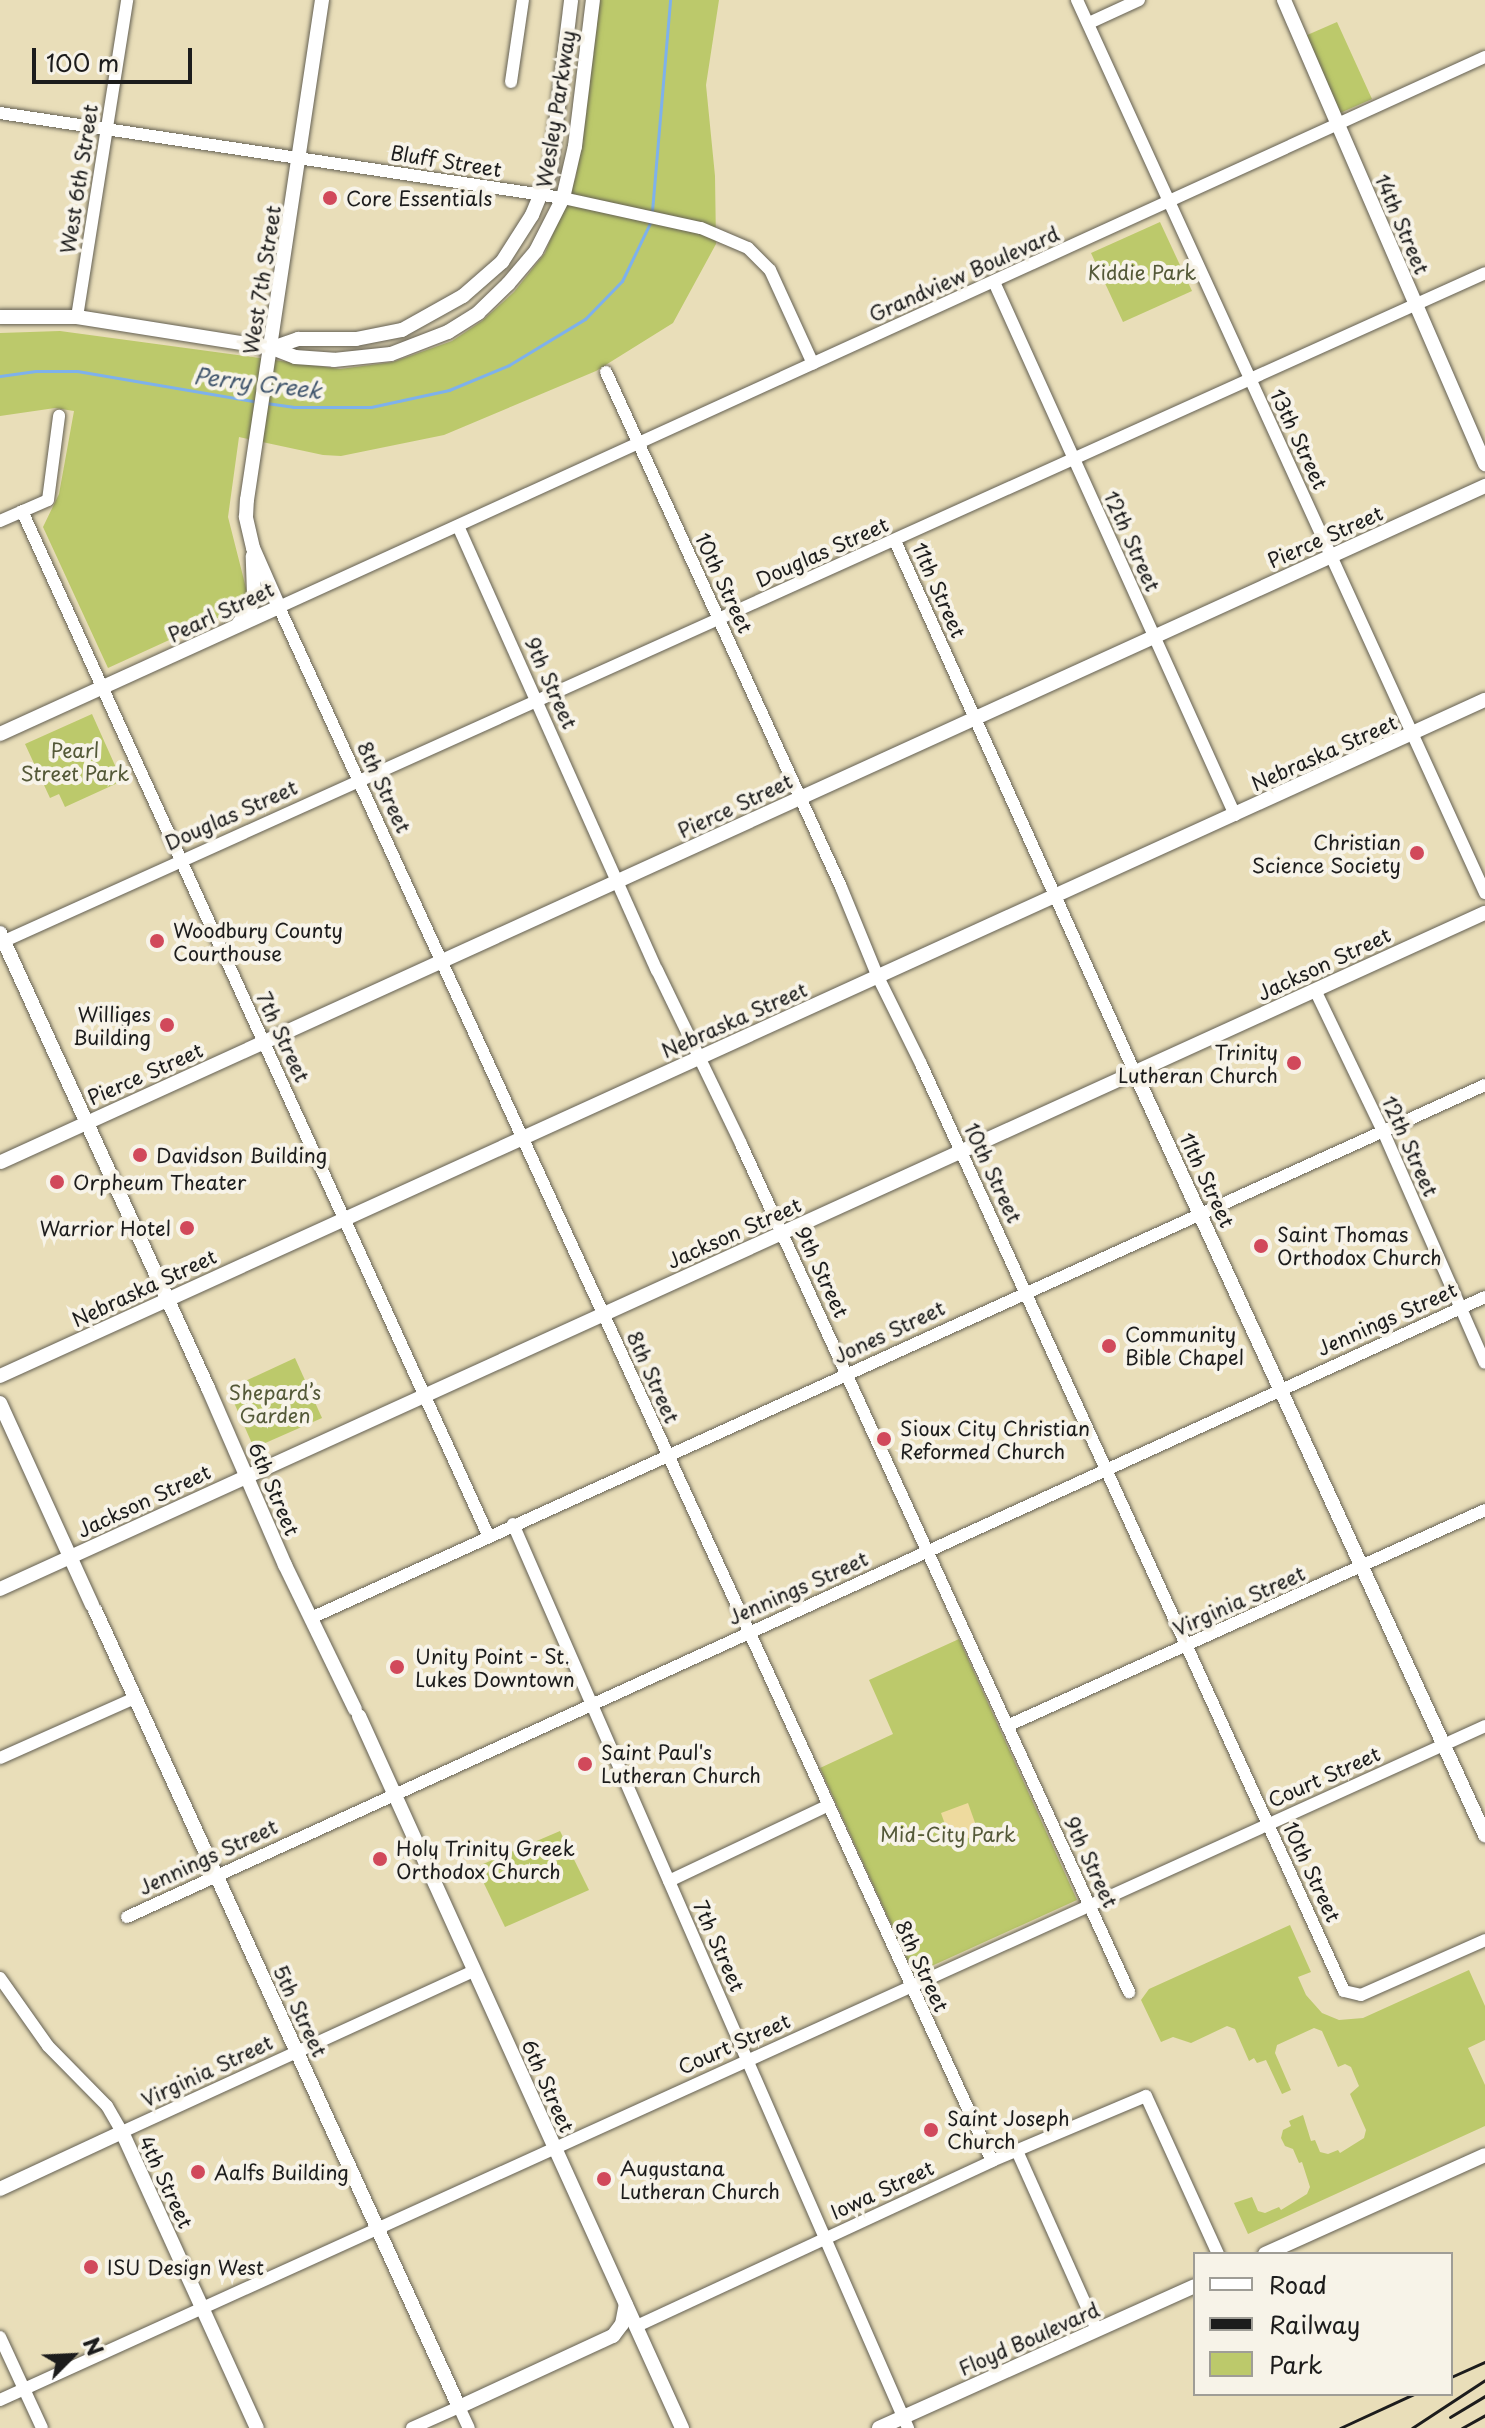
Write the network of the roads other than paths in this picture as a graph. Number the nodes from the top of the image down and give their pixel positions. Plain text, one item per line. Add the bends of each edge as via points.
1 (127, 0) edge
2 (322, 0) edge
3 (523, 0) edge
4 (571, 0) edge
5 (593, 0) edge
6 (1077, 0) edge
7 (1139, 0) edge
8 (1284, 0) edge
9 (1089, 23) junction
10 (1485, 57) edge
11 (511, 82) dead end
12 (0, 113) edge
13 (1338, 124) junction
14 (108, 129) junction
15 (301, 156) junction
16 (541, 196) junction
17 (563, 198) junction
18 (1171, 202) junction
19 (1485, 273) edge
20 (994, 282) junction
21 (1416, 305) junction
22 (0, 317) edge
23 (77, 317) junction
24 (272, 348) junction
25 (813, 364) junction
26 (606, 372) dead end
27 (1250, 380) junction
28 (59, 416) dead end
29 (639, 444) junction
30 (1073, 458) junction
31 (1485, 464) edge
32 (1485, 486) edge
33 (22, 511) junction
34 (0, 521) edge
35 (458, 526) junction
36 (895, 541) junction
37 (253, 548) junction
38 (1331, 556) junction
39 (279, 607) junction
40 (719, 620) junction
41 (236, 627) junction
42 (1152, 638) junction
43 (102, 688) junction
44 (1485, 700) edge
45 (538, 703) junction
46 (975, 720) junction
47 (0, 734) edge
48 (1411, 735) junction
49 (358, 780) junction
50 (800, 798) junction
51 (1235, 815) junction
52 (180, 860) junction
53 (619, 882) junction
54 (1485, 893) edge
55 (1056, 897) junction
56 (1485, 913) edge
57 (1, 939) edge
58 (442, 961) junction
59 (878, 977) junction
60 (1315, 990) junction
61 (264, 1043) junction
62 (698, 1059) junction
63 (1135, 1073) junction
64 (1485, 1085) edge
65 (87, 1123) junction
66 (1383, 1131) junction
67 (523, 1138) junction
68 (961, 1151) junction
69 (1, 1162) edge
70 (1201, 1213) junction
71 (344, 1219) junction
72 (782, 1233) junction
73 (1025, 1292) junction
74 (1485, 1297) edge
75 (168, 1300) junction
76 (1460, 1309) junction
77 (603, 1315) junction
78 (1485, 1363) edge
79 (846, 1374) junction
80 (0, 1376) edge
81 (1281, 1388) junction
82 (425, 1395) junction
83 (0, 1403) edge
84 (666, 1455) junction
85 (1107, 1470) junction
86 (247, 1476) junction
87 (1485, 1510) edge
88 (513, 1524) junction
89 (488, 1535) junction
90 (927, 1551) junction
91 (70, 1557) junction
92 (1363, 1568) junction
93 (0, 1589) edge
94 (311, 1618) junction
95 (748, 1633) junction
96 (1187, 1646) junction
97 (135, 1698) junction
98 (591, 1704) junction
99 (1007, 1726) junction
100 (1485, 1726) edge
101 (1444, 1746) junction
102 (0, 1758) edge
103 (393, 1794) junction
104 (827, 1806) junction
105 (1268, 1824) junction
106 (1485, 1835) edge
107 (216, 1876) junction
108 (669, 1881) junction
109 (1089, 1904) junction
110 (127, 1917) dead end
111 (1485, 1940) edge
112 (474, 1971) junction
113 (0, 1978) edge
114 (909, 1986) junction
115 (1129, 1992) dead end
116 (297, 2053) junction
117 (746, 2060) junction
118 (122, 2132) junction
119 (554, 2147) junction
120 (1017, 2151) junction
121 (1485, 2155) edge
122 (992, 2161) junction
123 (0, 2189) edge
124 (378, 2229) junction
125 (825, 2239) junction
126 (1217, 2252) edge
127 (1269, 2252) edge
128 (1193, 2287) edge
129 (626, 2304) junction
130 (202, 2308) junction
131 (637, 2326) junction
132 (1097, 2330) junction
133 (613, 2336) junction
134 (0, 2337) edge
135 (644, 2344) junction
136 (24, 2390) junction
137 (0, 2400) edge
138 (459, 2407) junction
139 (905, 2422) edge
140 (42, 2428) edge
141 (257, 2428) edge
142 (412, 2428) edge
143 (469, 2428) edge
144 (682, 2428) edge
145 (879, 2428) edge

1 - 14 street, West 6th Street
2 - 15 main road, West 7th Street
3 - 11 street
4 - 16 main road, Wesley Parkway via 550,172
5 - 17 main road, Wesley Parkway via 575,146
6 - 9 street, 13th Street
7 - 9 street
8 - 13 main road, 14th Street
9 - 18 street, 13th Street
10 - 13 street, Grandview Boulevard
12 - 14 street, Bluff Street
13 - 18 street, Grandview Boulevard
13 - 21 main road, 14th Street
14 - 15 street, Bluff Street
14 - 23 street, West 6th Street
15 - 16 street, Bluff Street
15 - 24 main road, West 7th Street
16 - 17 street, Bluff Street
16 - 24 main road, Wesley Parkway via 502,262 438,312 381,336 298,339
17 - 24 main road, Wesley Parkway via 536,251 508,284 448,332 362,359 295,357
17 - 25 street, Bluff Street via 701,228 748,248 770,270
18 - 20 street, Grandview Boulevard
18 - 27 street, 13th Street
19 - 21 street, Douglas Street
20 - 25 street, Grandview Boulevard
20 - 30 street, 12th Street
21 - 27 street, Douglas Street
21 - 31 main road, 14th Street
22 - 23 main road, Wesley Parkway
23 - 24 main road, Wesley Parkway
24 - 37 main road, West 7th Street via 247,508
25 - 29 street, Grandview Boulevard
26 - 29 street, 10th Street
27 - 30 street, Douglas Street
27 - 38 street, 13th Street
28 - 33 street via 48,500
29 - 35 street, Grandview Boulevard
29 - 40 street, 10th Street
30 - 36 street, Douglas Street
30 - 42 street, 12th Street
32 - 38 main road, Pierce Street
33 - 34 street
33 - 43 street, 7th Street
35 - 39 street, Pearl Street
35 - 45 street, 9th Street
36 - 40 street, Douglas Street
36 - 46 street, 11th Street
37 - 39 main road, West 7th Street
37 - 41 main road via 254,594
38 - 42 main road, Pierce Street
38 - 48 street, 13th Street
39 - 41 main road, Pearl Street
39 - 49 street, 8th Street
40 - 45 street, Douglas Street
40 - 50 street, 10th Street
41 - 43 main road, Pearl Street
42 - 46 main road, Pierce Street
42 - 51 street, 12th Street
43 - 47 main road, Pearl Street
43 - 52 street, 7th Street
44 - 48 main road, Nebraska Street
45 - 49 street, Douglas Street via 516,708
45 - 53 street, 9th Street
46 - 50 main road, Pierce Street
46 - 55 street, 11th Street
48 - 51 main road, Nebraska Street
48 - 54 street, 13th Street
49 - 52 street, Douglas Street
49 - 58 street, 8th Street
50 - 53 main road, Pierce Street
50 - 59 street, 10th Street
51 - 55 main road, Nebraska Street
52 - 57 street, Douglas Street
52 - 61 street, 7th Street
53 - 58 main road, Pierce Street
53 - 62 street, 9th Street
55 - 59 main road, Nebraska Street
55 - 63 street, 11th Street
56 - 60 main road, Jackson Street
57 - 65 main road, 6th Street
58 - 61 main road, Pierce Street
58 - 67 street, 8th Street
59 - 62 main road, Nebraska Street
59 - 68 street, 10th Street
60 - 63 main road, Jackson Street
60 - 66 street, 12th Street
61 - 65 main road, Pierce Street
61 - 71 street, 7th Street
62 - 67 main road, Nebraska Street
62 - 72 street, 9th Street
63 - 68 main road, Jackson Street
63 - 70 main road, 11th Street
64 - 66 street, Jones Street
65 - 69 main road, Pierce Street
65 - 75 main road, 6th Street
66 - 70 street, Jones Street
66 - 76 street, 12th Street
67 - 71 main road, Nebraska Street
67 - 77 street, 8th Street
68 - 72 main road, Jackson Street
68 - 73 street, 10th Street
70 - 73 street, Jones Street
70 - 81 main road, 11th Street
71 - 75 main road, Nebraska Street
71 - 82 street, 7th Street
72 - 77 main road, Jackson Street
72 - 79 street, 9th Street
73 - 79 street, Jones Street
73 - 85 street, 10th Street
74 - 76 street, Jennings Street
75 - 80 main road, Nebraska Street
75 - 86 main road, 6th Street
76 - 78 street, 12th Street
76 - 81 street, Jennings Street
77 - 82 main road, Jackson Street
77 - 84 street, 8th Street
79 - 84 street, Jones Street
79 - 90 street, 9th Street
81 - 85 street, Jennings Street
81 - 92 main road, 11th Street
82 - 86 main road, Jackson Street
82 - 89 street, 7th Street
83 - 91 main road, 5th Street
84 - 88 street, Jones Street
84 - 95 street, 8th Street
85 - 90 street, Jennings Street
85 - 96 street, 10th Street
86 - 91 main road, Jackson Street
86 - 94 main road, 6th Street
87 - 92 street, Virginia Street
88 - 89 street, Jones Street
88 - 98 street, 7th Street
89 - 94 street, Jones Street
90 - 95 street, Jennings Street
90 - 99 street, 9th Street
91 - 93 main road, Jackson Street
91 - 97 main road, 5th Street
92 - 96 street, Virginia Street
92 - 101 main road, 11th Street
94 - 103 main road, 6th Street
95 - 98 street, Jennings Street
95 - 104 street, 8th Street
96 - 99 street, Virginia Street
96 - 105 street, 10th Street
97 - 102 street
97 - 107 main road, 5th Street
98 - 103 street, Jennings Street
98 - 108 street, 7th Street
99 - 109 street, 9th Street
100 - 101 street, Court Street
101 - 105 street, Court Street
101 - 106 main road, 11th Street
103 - 107 street, Jennings Street
103 - 112 main road, 6th Street
104 - 108 street
104 - 114 street, 8th Street
105 - 109 street, Court Street
105 - 111 street, 10th Street via 1344,1991 1361,1995
107 - 110 street, Jennings Street
107 - 116 main road, 5th Street
108 - 117 street, 7th Street
109 - 114 street, Court Street
109 - 115 street, 9th Street
112 - 116 street, Virginia Street
112 - 119 main road, 6th Street
113 - 118 street, 4th Street via 48,2046 107,2106
114 - 117 street, Court Street
114 - 122 street, 8th Street
116 - 118 street, Virginia Street
116 - 124 main road, 5th Street
117 - 119 street, Court Street
117 - 125 street, 7th Street
118 - 123 main road, Virginia Street
118 - 130 main road, 4th Street
119 - 124 street, Court Street
119 - 129 main road, 6th Street
120 - 122 street, Iowa Street
120 - 126 street, Iowa Street via 1146,2096
120 - 132 street
121 - 127 main road
122 - 125 street, Iowa Street
124 - 130 street, Court Street
124 - 138 main road, 5th Street
125 - 131 street, Iowa Street
125 - 139 street, 7th Street
128 - 132 main road, Floyd Boulevard
129 - 131 main road, 6th Street
129 - 133 main road
130 - 136 street, Court Street
130 - 141 main road, 4th Street
131 - 135 main road, 6th Street
132 - 139 main road, Floyd Boulevard
133 - 135 main road
133 - 138 main road
134 - 136 street
135 - 144 main road, 6th Street
136 - 137 street, Court Street
136 - 140 street
138 - 142 street
138 - 143 street, 5th Street
139 - 145 main road, Floyd Boulevard

